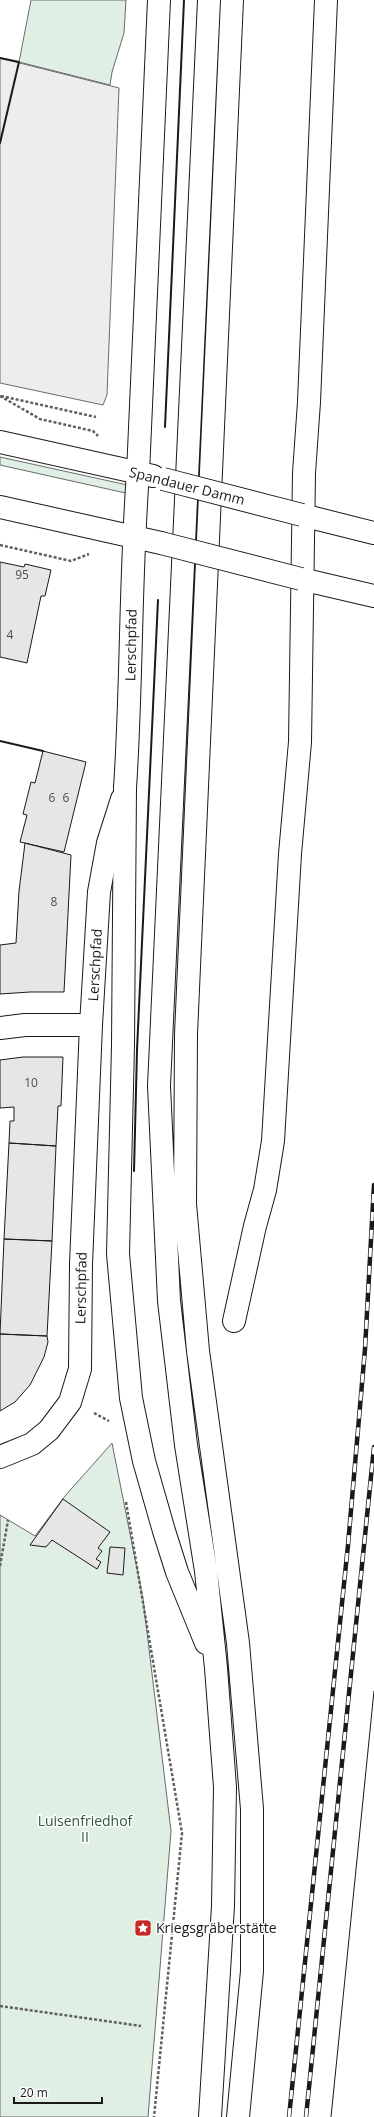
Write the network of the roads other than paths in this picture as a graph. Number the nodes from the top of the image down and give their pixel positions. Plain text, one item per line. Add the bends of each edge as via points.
1 (159, 0) edge
2 (209, 0) edge
3 (232, 0) edge
4 (326, 0) edge
5 (0, 442) edge
6 (138, 473) junction
7 (0, 507) edge
8 (302, 516) junction
9 (374, 533) edge
10 (133, 536) junction
11 (301, 579) junction
12 (374, 596) edge
13 (125, 788) junction
14 (91, 1025) junction
15 (0, 1028) edge
16 (234, 1321) dead end
17 (0, 1458) edge
18 (216, 1668) junction
19 (210, 2117) edge
20 (238, 2117) edge

1 - 6 main road, Lerschpfad
2 - 18 main road via 160,1086 169,1301 186,1444 206,1571
3 - 20 main road via 186,1034 185,1204 198,1351 238,1643 252,1809 252,1971
4 - 8 main road
5 - 6 main road, Spandauer Damm
6 - 8 main road, Spandauer Damm, bridge
6 - 10 main road, Lerschpfad
7 - 10 main road
8 - 9 main road, Spandauer Damm
8 - 11 main road
10 - 11 main road, bridge
10 - 13 main road, Lerschpfad via 130,710
11 - 12 main road
11 - 16 main road via 300,742 290,854 273,1141 265,1190
13 - 14 main road, Lerschpfad via 102,868
13 - 18 main road via 118,1254 131,1398 144,1461 164,1531 177,1572
14 - 15 main road via 25,1025
14 - 17 main road, Lerschpfad via 81,1264 80,1369 70,1402 49,1430 32,1444
18 - 19 main road via 225,1795 223,1906

